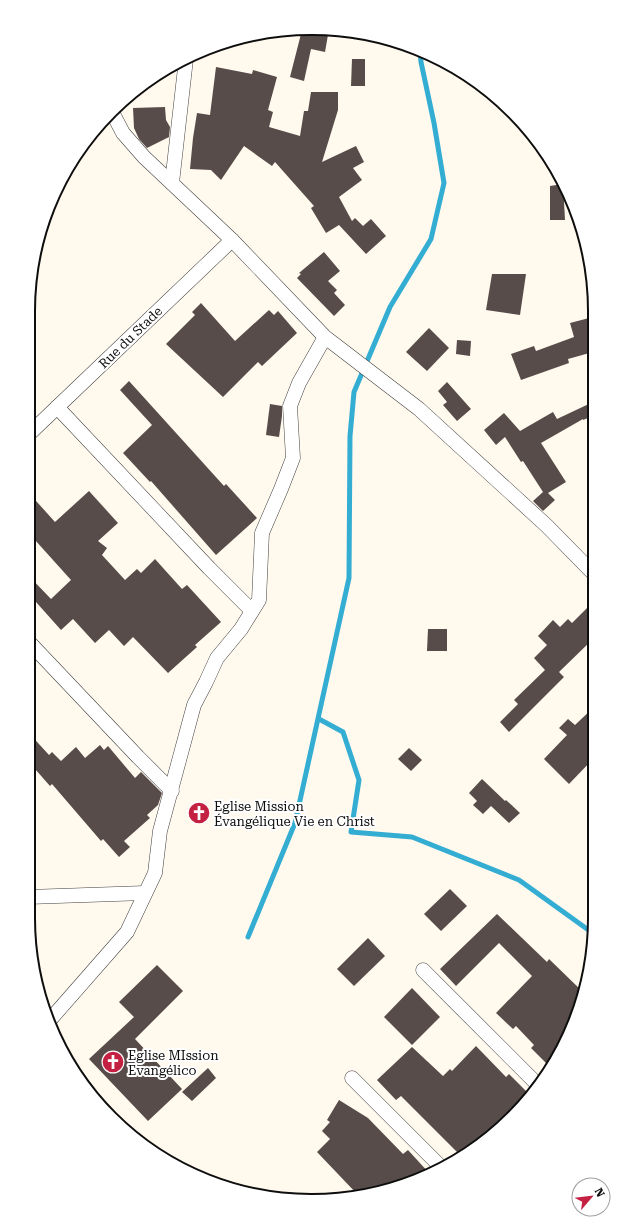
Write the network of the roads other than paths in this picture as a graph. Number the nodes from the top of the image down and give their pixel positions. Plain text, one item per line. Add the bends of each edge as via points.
1 (185, 66) edge
2 (115, 117) edge
3 (172, 183) junction
4 (232, 240) junction
5 (326, 336) junction
6 (57, 407) junction
7 (35, 428) edge
8 (588, 568) edge
9 (252, 611) junction
10 (35, 648) edge
11 (172, 791) junction
12 (145, 893) junction
13 (35, 897) edge
14 (423, 970) dead end
15 (53, 1016) edge
16 (352, 1078) dead end
17 (534, 1081) edge
18 (437, 1163) edge

1 - 3 street
2 - 3 street via 123,133
3 - 4 street
4 - 5 street
4 - 6 street, Rue du Stade
5 - 8 street via 419,409 547,526
5 - 9 street via 299,383 290,406 293,458 262,533 259,600
6 - 7 street, Rue du Stade
6 - 9 street
9 - 11 street via 217,658 194,705
10 - 11 street
11 - 12 street via 160,831 154,873
12 - 13 street
12 - 15 street via 127,932
14 - 17 street
16 - 18 street

